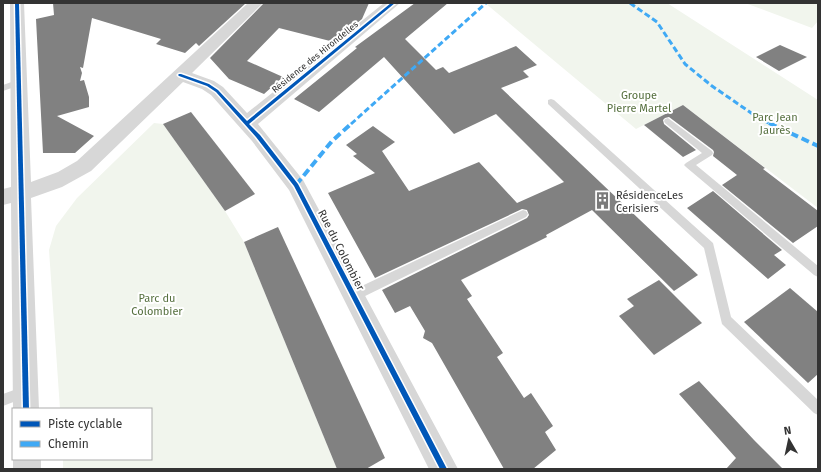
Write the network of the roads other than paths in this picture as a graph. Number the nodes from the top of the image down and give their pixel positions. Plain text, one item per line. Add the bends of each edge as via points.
1 (17, 3) edge
2 (256, 3) edge
3 (393, 3) edge
4 (180, 75) junction
5 (20, 82) junction
6 (3, 88) edge
7 (551, 102) dead end
8 (668, 121) dead end
9 (246, 123) junction
10 (12, 195) edge
11 (523, 214) dead end
12 (818, 272) edge
13 (353, 296) junction
14 (3, 400) edge
15 (25, 401) edge
16 (818, 409) edge
17 (444, 469) edge

1 - 5 street
2 - 4 street
3 - 9 street, Résidence des Hirondelles
4 - 9 street, Rue du Colombier via 212,88
4 - 10 street via 84,166 54,183
5 - 6 lane
5 - 10 street
7 - 16 lane via 709,246 726,320
8 - 12 lane via 709,153 689,165
9 - 13 street, Rue du Colombier via 296,185
10 - 15 street
11 - 13 lane
13 - 17 street, Rue du Colombier
14 - 15 lane

